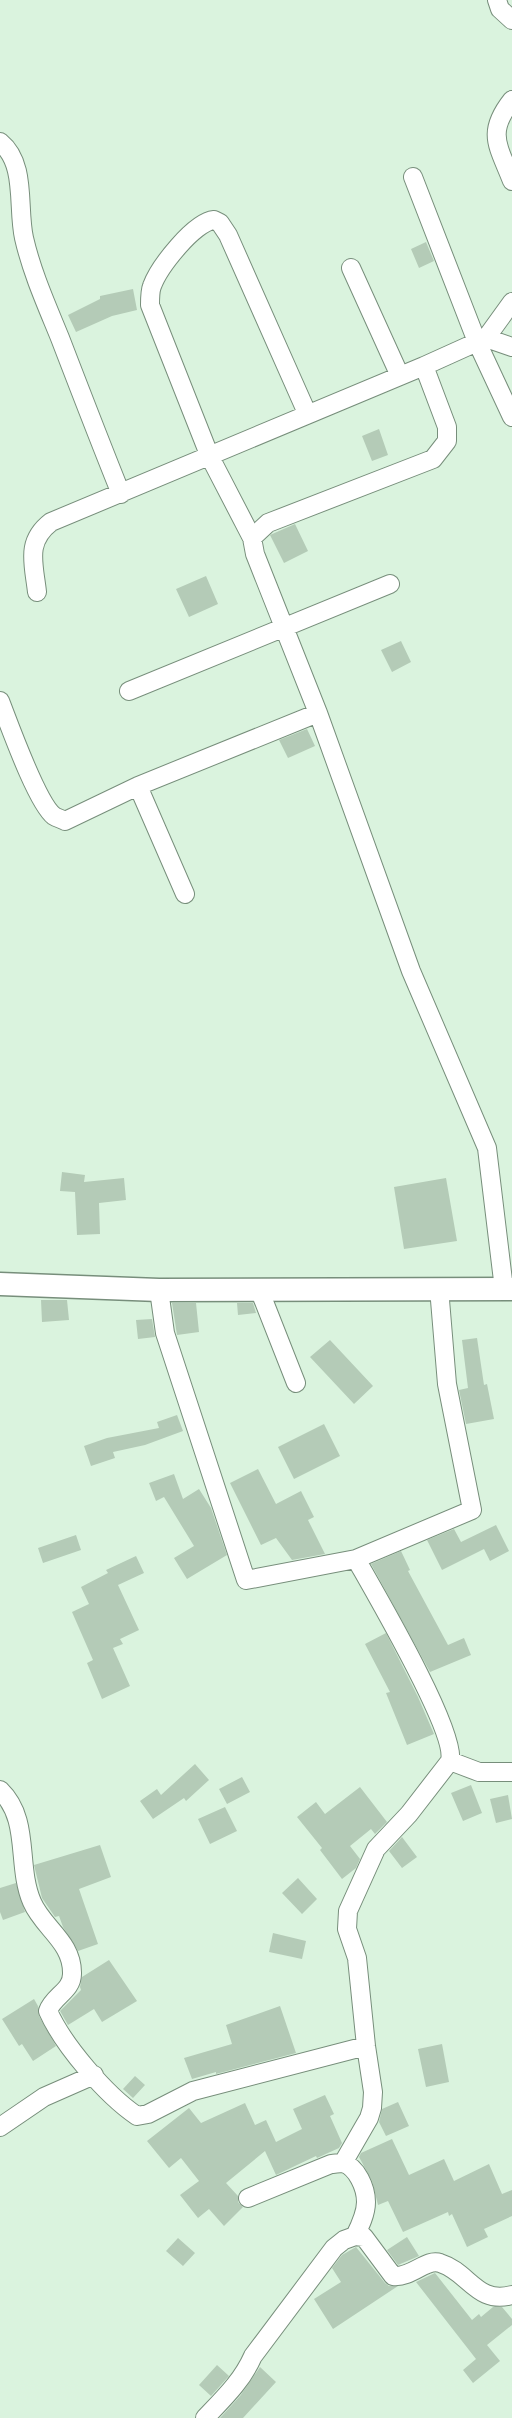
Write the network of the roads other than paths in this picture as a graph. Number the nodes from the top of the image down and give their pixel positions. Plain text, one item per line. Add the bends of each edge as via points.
1 (497, 0) edge
2 (512, 20) edge
3 (512, 100) edge
4 (0, 142) edge
5 (413, 177) dead end
6 (512, 181) edge
7 (351, 268) dead end
8 (512, 302) edge
9 (481, 340) junction
10 (512, 347) edge
11 (424, 366) junction
12 (400, 376) junction
13 (307, 413) junction
14 (512, 417) edge
15 (210, 457) junction
16 (121, 494) junction
17 (252, 538) junction
18 (390, 584) dead end
19 (37, 592) dead end
20 (282, 627) junction
21 (128, 691) dead end
22 (0, 701) edge
23 (318, 713) junction
24 (138, 786) junction
25 (185, 894) dead end
26 (0, 1284) edge
27 (439, 1288) junction
28 (259, 1289) junction
29 (508, 1289) edge
30 (159, 1290) junction
31 (296, 1383) dead end
32 (356, 1559) junction
33 (450, 1761) junction
34 (512, 1772) edge
35 (0, 1790) edge
36 (366, 2046) junction
37 (94, 2075) junction
38 (0, 2127) edge
39 (343, 2163) junction
40 (248, 2198) dead end
41 (355, 2236) junction
42 (512, 2295) edge
43 (205, 2418) edge

1 - 2 street via 500,9
3 - 6 street via 501,114 496,132
4 - 16 street via 10,151 16,165 20,220 35,276
5 - 9 street
7 - 12 street
8 - 9 street
9 - 10 street
9 - 11 street
9 - 14 street
11 - 12 street
11 - 17 street via 447,427 447,441 433,459 268,523
12 - 13 street
13 - 15 street
13 - 15 street via 228,235 214,220 202,223 158,272 151,288 150,305
15 - 16 street
15 - 17 street
16 - 19 street via 43,528 33,547
17 - 20 street
18 - 20 street
20 - 21 street
20 - 23 street
22 - 24 street via 40,795 54,815 65,821 73,819
23 - 24 street
23 - 29 street via 412,971 487,1148
24 - 25 street
26 - 30 main road
27 - 28 main road
27 - 29 main road
27 - 32 street via 447,1384 472,1510
28 - 30 main road
28 - 31 street
30 - 32 street via 165,1333 246,1580
32 - 33 street via 392,1622 439,1717 450,1743
33 - 34 street via 479,1772
33 - 36 street via 409,1814 376,1849 348,1911 347,1929 357,1958
35 - 37 street via 16,1813 21,1833 23,1873 31,1901 38,1914 60,1938 73,1973 71,1983 51,2003 48,2011
36 - 37 street via 193,2091 148,2114 137,2116
36 - 39 street via 373,2092 372,2108
37 - 38 street via 44,2097
39 - 40 street via 331,2164
39 - 41 street via 354,2170 363,2184 366,2202
41 - 42 street via 364,2237 393,2276 403,2277 428,2263 439,2262 488,2296
41 - 43 street via 344,2240 326,2258 253,2356 235,2387

